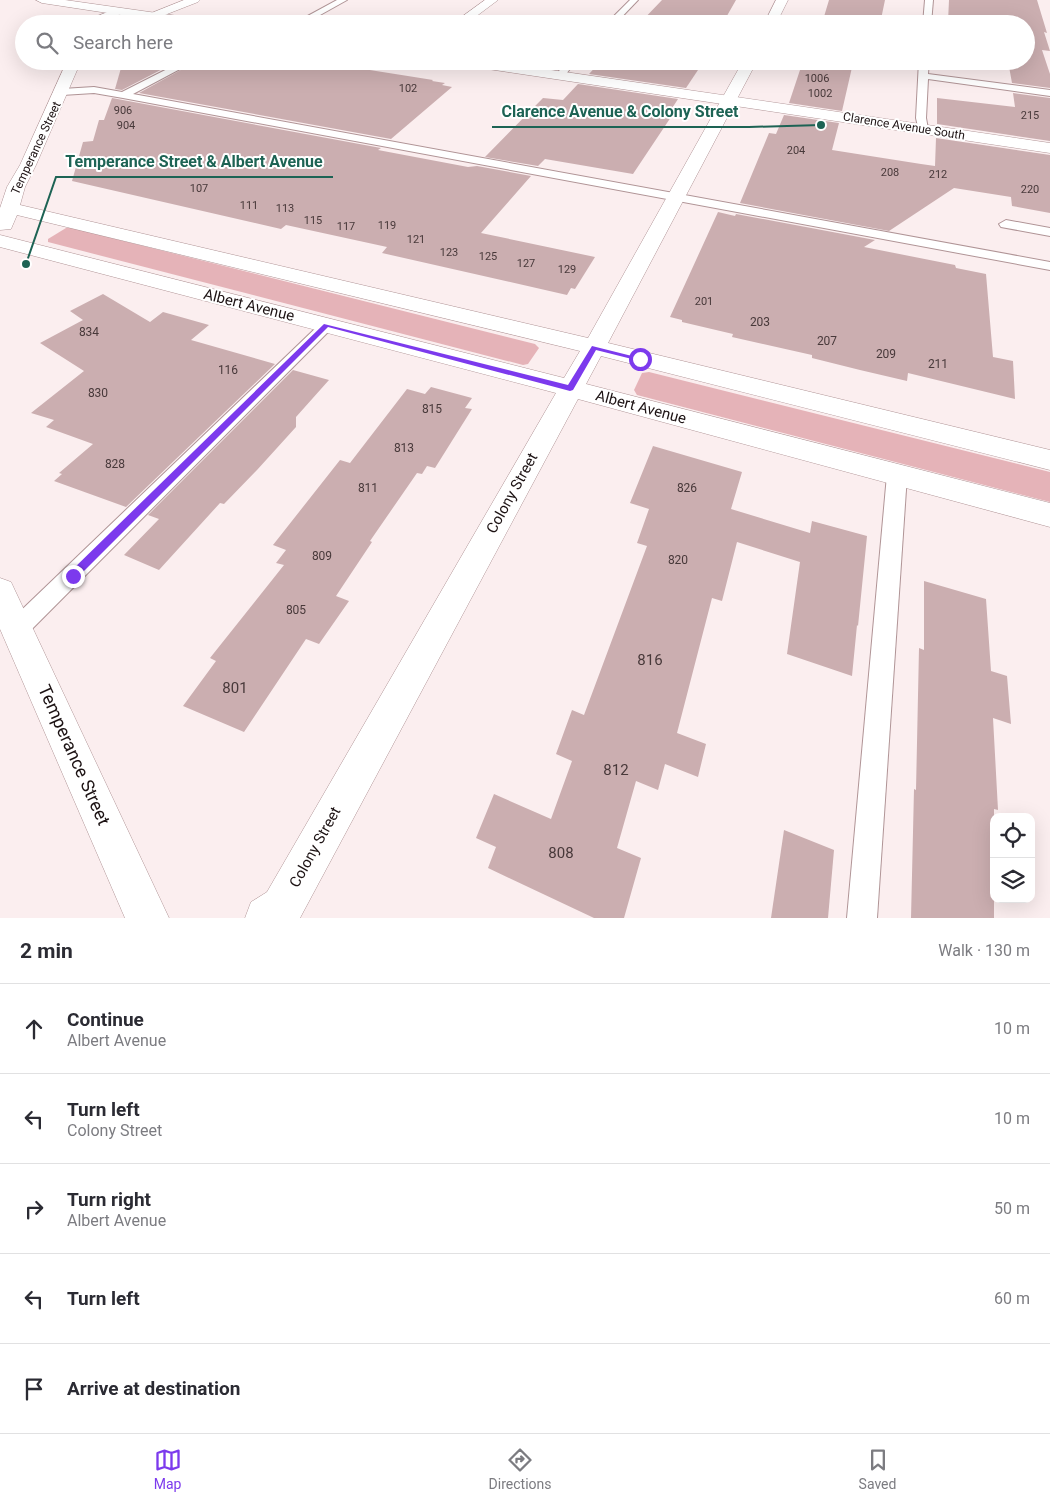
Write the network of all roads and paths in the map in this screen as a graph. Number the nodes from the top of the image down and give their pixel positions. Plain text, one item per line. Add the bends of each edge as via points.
1 (48, 0) edge
2 (194, 0) edge
3 (343, 0) edge
4 (492, 0) edge
5 (634, 0) edge
6 (782, 0) edge
7 (929, 0) edge
8 (118, 11) junction
9 (108, 15) edge
10 (146, 15) edge
11 (156, 15) edge
12 (314, 15) edge
13 (471, 15) edge
14 (619, 15) edge
15 (774, 15) edge
16 (928, 15) edge
17 (71, 70) edge
18 (173, 70) edge
19 (521, 70) edge
20 (565, 70) edge
21 (745, 70) edge
22 (923, 70) edge
23 (560, 76) junction
24 (923, 76) junction
25 (62, 92) junction
26 (1050, 92) edge
27 (123, 95) junction
28 (729, 100) junction
29 (923, 129) junction
30 (1050, 148) edge
31 (28, 165) junction
32 (10, 167) dead end
33 (674, 198) junction
34 (10, 208) junction
35 (1006, 224) dead end
36 (1050, 232) edge
37 (0, 236) edge
38 (0, 241) edge
39 (1050, 266) edge
40 (327, 325) junction
41 (594, 347) junction
42 (570, 388) junction
43 (1050, 460) edge
44 (897, 475) junction
45 (1050, 515) edge
46 (0, 592) edge
47 (17, 629) junction
48 (147, 918) edge
49 (267, 918) edge
50 (862, 918) edge

1 - 8 street
2 - 11 street
3 - 12 lane
4 - 13 street
5 - 14 lane
6 - 15 street
7 - 16 lane
8 - 9 street
8 - 10 street
17 - 25 street, Temperance Street
18 - 27 lane
19 - 23 street, Clarence Avenue South
20 - 23 lane
21 - 28 street, Colony Street
22 - 24 lane
23 - 28 street, Clarence Avenue South
24 - 26 lane
24 - 29 lane
25 - 27 lane via 94,90
25 - 31 street, Temperance Street
27 - 33 lane
28 - 29 street, Clarence Avenue South
28 - 33 street, Colony Street
29 - 30 street, Clarence Avenue South
31 - 32 street
31 - 34 street, Temperance Street via 16,187
33 - 39 lane
33 - 41 street, Colony Street
34 - 37 street, Temperance Street
34 - 41 street
35 - 36 lane
38 - 40 street, Albert Avenue
40 - 42 street, Albert Avenue
40 - 47 lane
41 - 42 street, Colony Street
41 - 43 street
42 - 44 street, Albert Avenue
42 - 49 street, Colony Street via 282,907
44 - 45 street, Albert Avenue
44 - 50 lane
46 - 47 street, Temperance Street
47 - 48 street, Temperance Street

